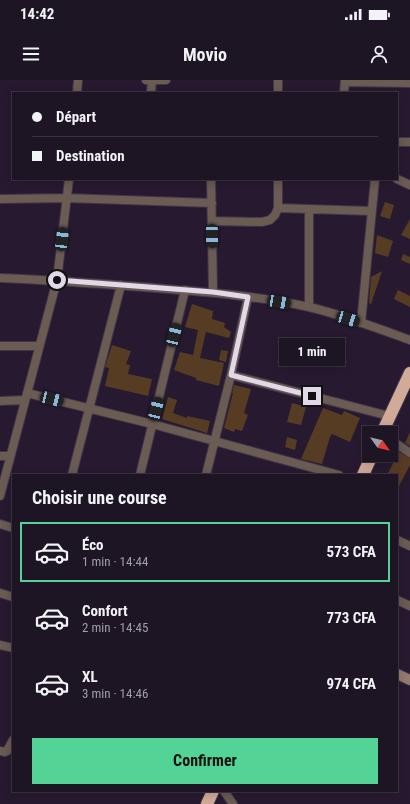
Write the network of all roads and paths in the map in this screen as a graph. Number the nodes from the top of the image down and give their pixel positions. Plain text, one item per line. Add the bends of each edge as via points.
1 (78, 80) edge
2 (146, 80) edge
3 (152, 80) edge
4 (166, 80) edge
5 (278, 80) edge
6 (345, 81) edge
7 (410, 84) edge
8 (77, 92) edge
9 (151, 92) edge
10 (278, 92) edge
11 (344, 92) edge
12 (398, 142) edge
13 (410, 142) edge
14 (398, 179) edge
15 (69, 180) edge
16 (212, 180) edge
17 (278, 180) edge
18 (375, 180) edge
19 (410, 185) edge
20 (66, 198) junction
21 (0, 199) edge
22 (212, 203) junction
23 (278, 208) junction
24 (309, 209) junction
25 (371, 211) junction
26 (212, 221) junction
27 (0, 278) edge
28 (57, 280) junction
29 (121, 285) junction
30 (185, 290) junction
31 (213, 292) junction
32 (248, 297) junction
33 (309, 308) junction
34 (361, 323) junction
35 (410, 340) edge
36 (0, 346) edge
37 (39, 346) junction
38 (410, 373) edge
39 (231, 375) junction
40 (26, 397) junction
41 (0, 400) edge
42 (89, 409) junction
43 (389, 416) junction
44 (152, 424) junction
45 (385, 426) edge
46 (214, 441) junction
47 (398, 445) edge
48 (410, 453) edge
49 (0, 456) edge
50 (10, 456) junction
51 (369, 462) edge
52 (72, 474) edge
53 (140, 474) edge
54 (206, 474) edge
55 (335, 474) edge
56 (363, 474) edge
57 (0, 496) edge
58 (0, 524) edge
59 (12, 528) edge
60 (398, 540) edge
61 (410, 546) edge
62 (0, 593) edge
63 (12, 597) edge
64 (398, 600) edge
65 (410, 606) edge
66 (0, 645) edge
67 (12, 648) edge
68 (398, 674) edge
69 (410, 680) edge
70 (12, 742) edge
71 (0, 751) edge
72 (212, 792) edge
73 (225, 792) edge
74 (206, 804) edge
75 (233, 804) edge

1 - 8 street
2 - 3 street
3 - 4 street
3 - 9 street
5 - 10 street
6 - 7 street
6 - 11 street
12 - 13 street
14 - 19 street
15 - 20 street
16 - 22 street
17 - 23 street
18 - 25 street
20 - 21 street
20 - 22 street
20 - 28 street
22 - 26 street
23 - 24 street
23 - 26 street via 276,215 262,222
24 - 25 street
24 - 33 street
25 - 34 street
26 - 31 street
27 - 28 street
28 - 29 street
28 - 37 street
29 - 30 street
29 - 42 street
30 - 31 street
30 - 44 street
31 - 32 street
32 - 33 street
32 - 39 street
33 - 34 street
34 - 35 street
36 - 37 street
37 - 40 street
38 - 43 highway
39 - 43 street
39 - 46 street
40 - 41 street
40 - 42 street
40 - 50 street
42 - 44 street
42 - 52 street
43 - 45 highway
44 - 46 street
44 - 53 street
46 - 54 street
46 - 55 street
47 - 48 street
49 - 50 street
50 - 57 street
51 - 56 highway
58 - 59 street
60 - 61 street
62 - 63 street
64 - 65 street
66 - 67 street
68 - 69 main road
70 - 71 street via 7,751
72 - 74 highway
73 - 75 street

